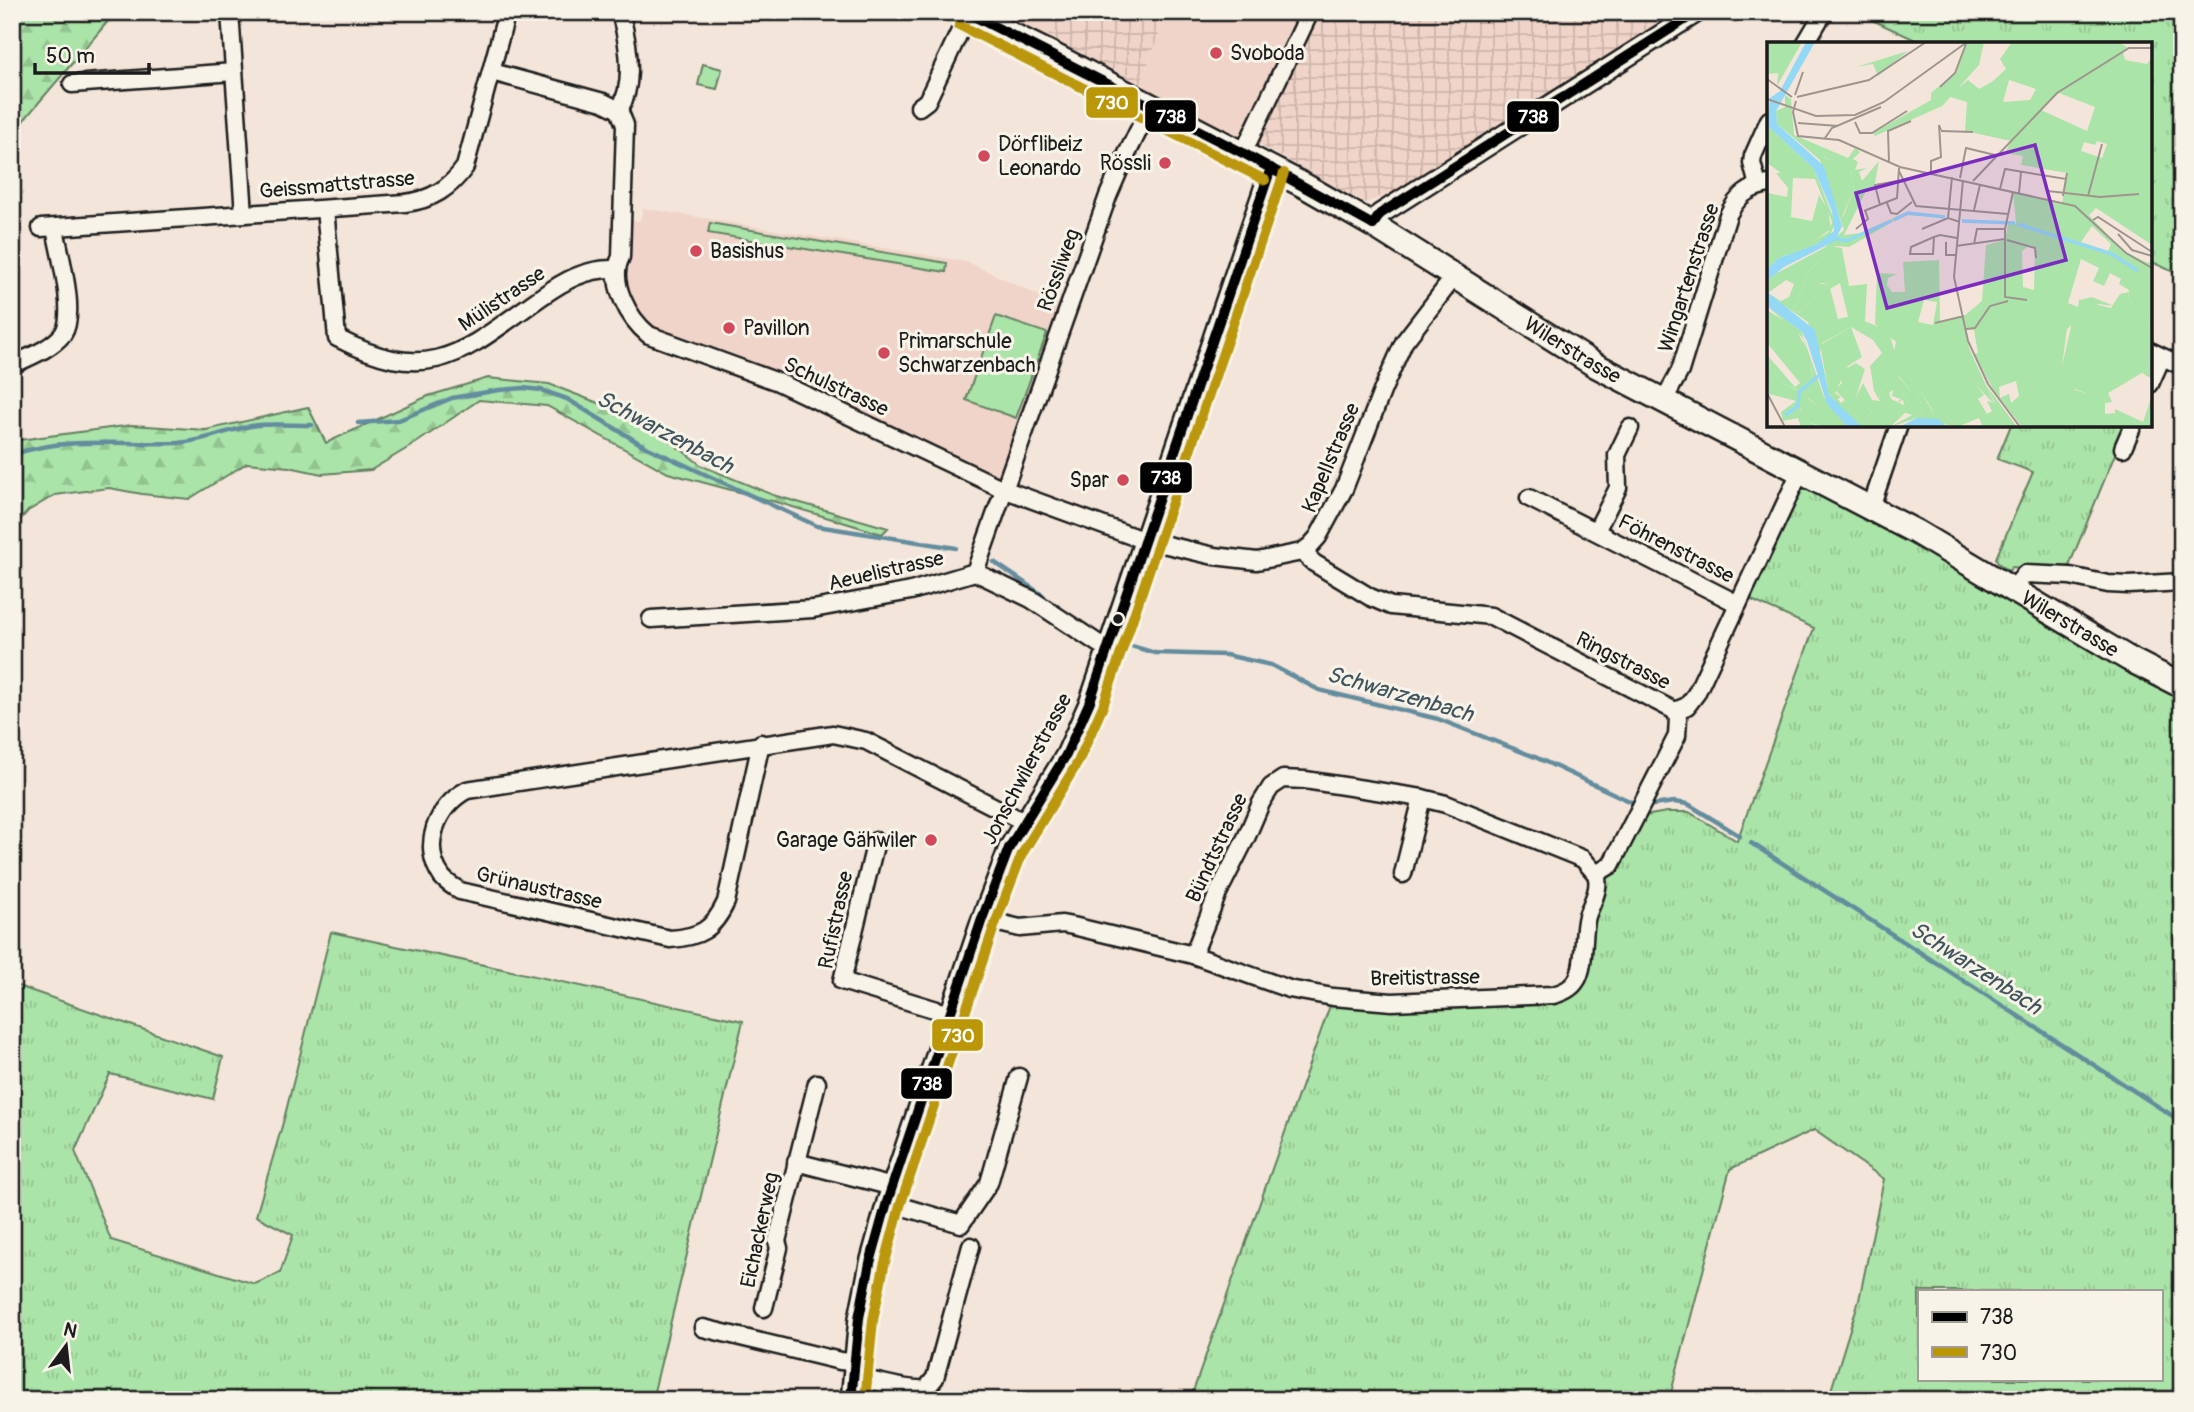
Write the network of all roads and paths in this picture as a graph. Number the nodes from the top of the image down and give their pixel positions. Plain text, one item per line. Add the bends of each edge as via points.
1 (230, 12) edge
2 (507, 12) edge
3 (620, 12) edge
4 (1310, 12) edge
5 (1697, 12) edge
6 (1824, 12) edge
7 (967, 13) edge
8 (1806, 42) edge
9 (234, 72) junction
10 (492, 72) junction
11 (72, 83) dead end
12 (1151, 105) junction
13 (919, 107) dead end
14 (619, 110) junction
15 (1767, 125) edge
16 (1243, 153) junction
17 (1271, 167) junction
18 (1763, 186) edge
19 (325, 209) junction
20 (244, 214) junction
21 (1373, 225) junction
22 (615, 269) junction
23 (1454, 277) junction
24 (2156, 354) edge
25 (12, 365) edge
26 (2182, 366) edge
27 (2152, 374) edge
28 (1663, 402) junction
29 (1898, 427) edge
30 (2132, 427) edge
31 (1630, 428) dead end
32 (2123, 448) dead end
33 (1800, 472) junction
34 (1003, 489) junction
35 (1529, 498) dead end
36 (1871, 507) junction
37 (1596, 531) junction
38 (1146, 540) junction
39 (1302, 552) junction
40 (975, 572) junction
41 (2182, 582) edge
42 (2013, 589) junction
43 (1738, 604) junction
44 (651, 619) dead end
45 (1109, 648) junction
46 (2182, 687) edge
47 (1675, 711) junction
48 (761, 743) junction
49 (1422, 798) junction
50 (1024, 822) junction
51 (876, 841) dead end
52 (1403, 874) dead end
53 (1595, 874) junction
54 (982, 919) junction
55 (1193, 955) junction
56 (950, 1014) junction
57 (1019, 1077) dead end
58 (817, 1083) dead end
59 (796, 1161) junction
60 (890, 1195) junction
61 (971, 1247) dead end
62 (764, 1308) dead end
63 (703, 1328) dead end
64 (853, 1370) junction
65 (851, 1400) edge

1 - 9 street
2 - 10 street, Geissmattstrasse
3 - 14 street via 630,50 625,98
4 - 16 street
5 - 21 street via 1380,214
6 - 8 street
7 - 12 main road, Wilerstrasse
7 - 13 street via 927,101
9 - 11 street
9 - 20 street
10 - 14 street
10 - 19 street, Geissmattstrasse via 468,159 450,186 410,202
12 - 16 main road, Wilerstrasse
12 - 34 street, Rössliweg via 1108,196
14 - 22 street, Schulstrasse via 625,125 624,183 621,257
15 - 18 street via 1752,163
16 - 17 main road, Wilerstrasse
17 - 21 main road, Wilerstrasse
17 - 38 street, Jonschwilerstrasse
18 - 28 street, Wingartenstrasse via 1743,194 1728,215 1680,371
19 - 20 street, Geissmattstrasse
19 - 22 street, Mülistrasse via 337,338 361,351 404,363 455,354 579,274
20 - 25 street, Geissmattstrasse via 48,228 69,311 68,326 45,349
21 - 23 main road, Wilerstrasse
22 - 34 street, Schulstrasse via 624,305 636,325 649,335 778,382
23 - 28 main road, Wilerstrasse
23 - 39 street, Kapellstrasse via 1404,342 1336,507 1318,537
24 - 26 street
24 - 27 street
28 - 33 main road, Wilerstrasse
29 - 36 street
30 - 32 street
31 - 37 street, Föhrenstrasse via 1617,455 1618,488
33 - 36 main road, Wilerstrasse
33 - 43 street, Ringstrasse
34 - 38 street, Schulstrasse
34 - 40 street, Rössliweg
35 - 37 street, Föhrenstrasse
36 - 42 main road, Wilerstrasse
37 - 43 street, Föhrenstrasse
38 - 39 street via 1240,561
38 - 45 street, Jonschwilerstrasse
39 - 47 street, Ringstrasse via 1391,606 1491,616
40 - 44 street, Aeuelistrasse via 911,591 813,608
40 - 45 street, Aeuelistrasse via 1031,599
41 - 42 street via 2108,584 2025,573
42 - 46 main road, Wilerstrasse
43 - 47 street, Ringstrasse via 1696,694 1687,706
45 - 50 street, Jonschwilerstrasse via 1066,755
47 - 53 street via 1677,736 1648,796 1611,865
48 - 48 street, Grünaustrasse via 467,790 455,796 439,816 433,839 435,863 443,878 460,891 670,939 690,937 709,928 726,902
48 - 50 street, Grünaustrasse via 833,734 866,741
49 - 52 street
49 - 53 street, Bündtstrasse via 1583,859
49 - 55 street, Bündtstrasse via 1289,778 1278,782 1261,803
50 - 54 street, Jonschwilerstrasse
51 - 56 street, Rufistrasse via 842,981
53 - 55 street, Breitistrasse via 1597,889 1577,981 1553,995 1392,1002 1333,997 1289,989
54 - 55 street, Breitistrasse via 1020,929 1062,924
54 - 56 street, Jonschwilerstrasse
56 - 60 street, Jonschwilerstrasse
57 - 60 street via 989,1183 961,1224
58 - 59 street, Eichackerweg
59 - 60 street
59 - 62 street, Eichackerweg
60 - 64 street, Jonschwilerstrasse via 868,1273
61 - 64 street via 935,1378 926,1389 912,1390
63 - 64 street via 841,1361
64 - 65 street, Jonschwilerstrasse

